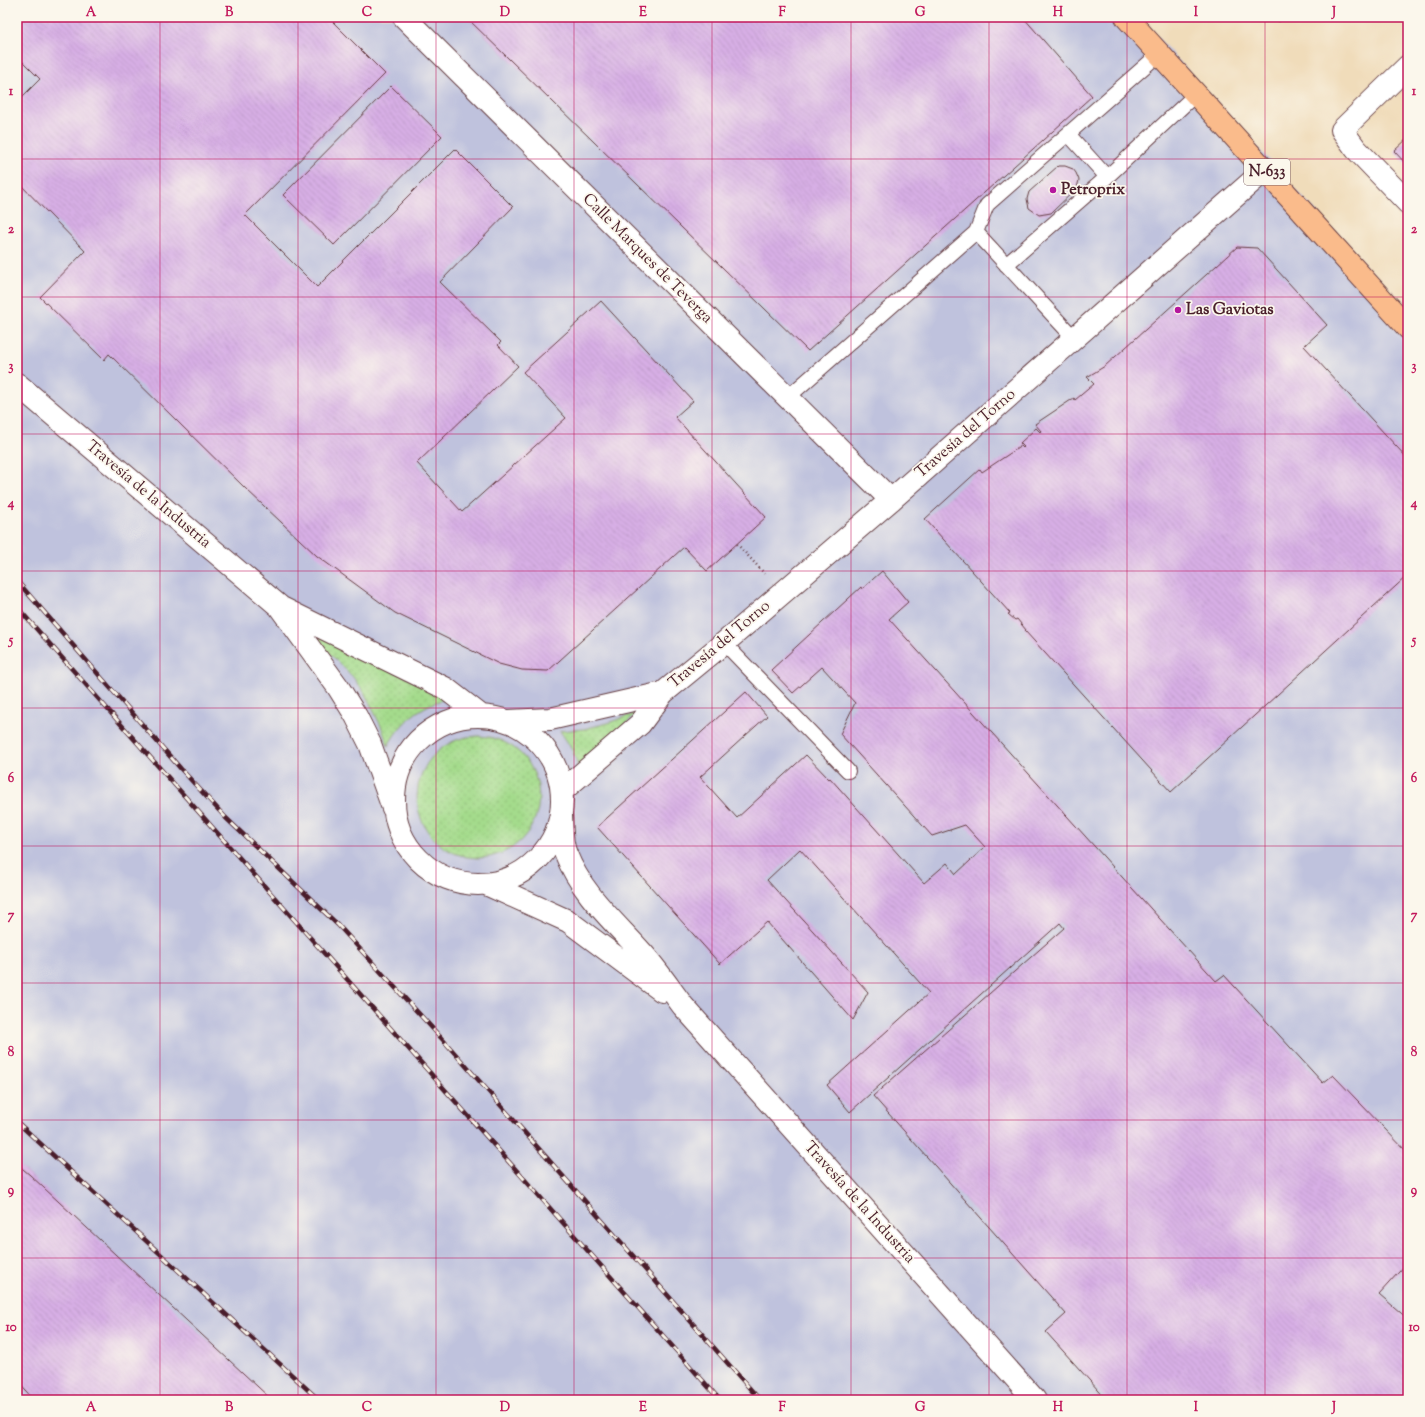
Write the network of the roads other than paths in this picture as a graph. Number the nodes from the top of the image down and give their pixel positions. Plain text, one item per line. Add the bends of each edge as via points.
1 (404, 17) edge
2 (1126, 17) edge
3 (1159, 54) junction
4 (1408, 66) edge
5 (1196, 94) junction
6 (1068, 134) junction
7 (1265, 170) junction
8 (1106, 177) junction
9 (1408, 203) edge
10 (976, 232) junction
11 (1006, 265) junction
12 (1408, 328) edge
13 (1074, 338) junction
14 (17, 384) edge
15 (788, 398) junction
16 (890, 500) junction
17 (279, 606) junction
18 (724, 643) junction
19 (663, 693) junction
20 (480, 715) junction
21 (508, 721) junction
22 (848, 771) dead end
23 (562, 791) junction
24 (393, 808) junction
25 (561, 815) junction
26 (486, 884) junction
27 (683, 1006) junction
28 (1035, 1400) edge

1 - 15 street, Calle Marques de Teverga
2 - 3 highway, N-633
3 - 5 highway, N-633
3 - 6 lane
4 - 9 street via 1342,130 1356,149
5 - 7 highway, N-633
5 - 8 lane
6 - 8 lane
6 - 10 lane via 987,205
7 - 12 highway, N-633
7 - 13 street, Travesía del Torno
8 - 11 lane
10 - 11 lane
10 - 15 lane
11 - 13 lane
13 - 16 street, Travesía del Torno
14 - 17 street, Travesía de la Industria
15 - 16 street, Calle Marques de Teverga
16 - 18 street, Travesía del Torno
17 - 20 street, Travesía de la Industria via 445,688
17 - 24 street, Travesía de la Industria via 356,716 370,744
18 - 19 street, Travesía del Torno
18 - 22 lane
19 - 21 street, Travesía del Torno via 550,720
19 - 23 street, Travesía del Torno via 640,724
20 - 21 street, Travesía de la Industria
20 - 24 street, Travesía de la Industria via 452,719 427,732 407,753 396,779
21 - 23 street, Travesía de la Industria via 533,736 552,758
23 - 25 street, Travesía de la Industria
24 - 26 street, Travesía de la Industria via 400,834 414,856 435,873 460,882
25 - 26 street, Travesía de la Industria via 552,841 535,862 512,877
25 - 27 street, Travesía de la Industria via 566,854 578,876 597,904 645,956
26 - 27 street, Travesía de la Industria via 568,921
27 - 28 street, Travesía de la Industria

